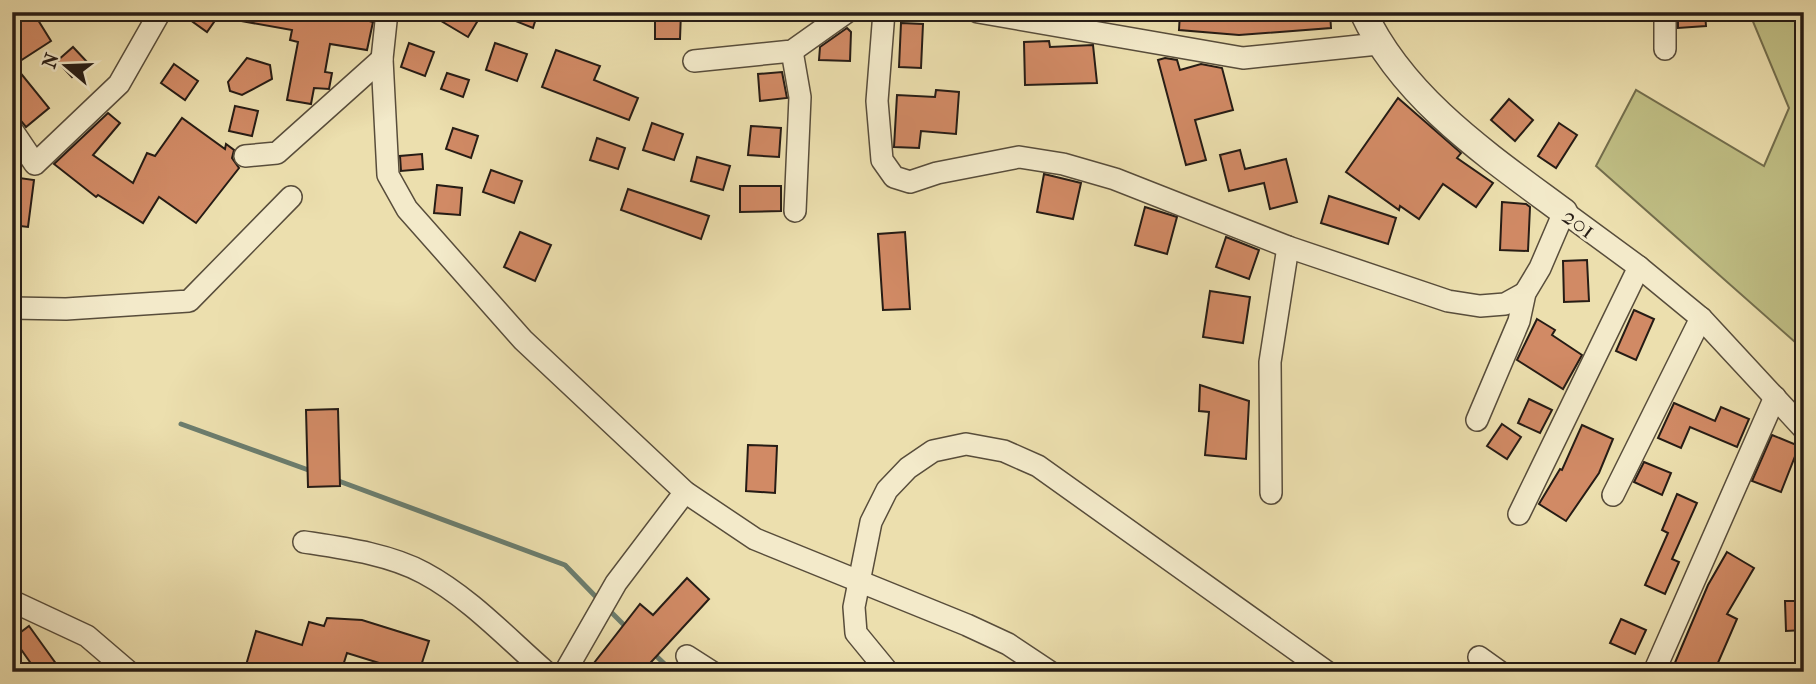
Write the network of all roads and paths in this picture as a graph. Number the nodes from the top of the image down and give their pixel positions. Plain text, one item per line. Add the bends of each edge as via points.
1 (160, 12) edge
2 (387, 12) edge
3 (847, 12) edge
4 (884, 12) edge
5 (978, 12) edge
6 (1363, 12) edge
7 (1665, 12) edge
8 (1378, 44) junction
9 (1665, 49) dead end
10 (792, 51) junction
11 (382, 59) junction
12 (695, 61) dead end
13 (12, 130) edge
14 (245, 156) dead end
15 (291, 197) dead end
16 (795, 211) dead end
17 (1564, 212) junction
18 (1288, 247) junction
19 (1639, 267) junction
20 (1525, 293) junction
21 (12, 307) edge
22 (1701, 318) junction
23 (1776, 397) junction
24 (1477, 420) dead end
25 (1804, 429) edge
26 (685, 492) junction
27 (1271, 493) dead end
28 (1613, 495) dead end
29 (1519, 514) dead end
30 (304, 542) dead end
31 (859, 582) junction
32 (12, 601) edge
33 (687, 656) dead end
34 (1479, 657) dead end
35 (129, 672) edge
36 (546, 672) edge
37 (565, 672) edge
38 (712, 672) edge
39 (888, 672) edge
40 (1049, 672) edge
41 (1326, 672) edge
42 (1500, 672) edge
43 (1654, 672) edge

1 - 13 street via 119,85 35,164
2 - 11 street
3 - 10 street
4 - 18 street via 877,101 882,160 894,177 911,182 1019,157 1063,164 1115,179
5 - 8 street via 1244,58
6 - 8 street, 201
7 - 9 street
8 - 17 street, 201 via 1407,80 1490,158
10 - 12 street
10 - 16 street via 800,97
11 - 14 street via 277,153
11 - 26 street via 388,175 407,209 523,340
15 - 21 street via 189,301 66,309
17 - 19 street, 201
17 - 20 street
18 - 20 street via 1448,301 1505,304
18 - 27 street via 1270,362
19 - 22 street, 201
19 - 29 street
20 - 24 street via 1519,321
22 - 23 street, 201
22 - 28 street
23 - 25 street, 201
23 - 43 street
26 - 31 street via 755,539
26 - 37 street via 616,583
30 - 36 street via 355,550 424,572
31 - 39 street via 854,607 856,633
31 - 40 street via 1008,644
31 - 41 street via 871,522 887,490 908,468 933,451 966,444 1004,451 1038,466
32 - 35 street via 87,636
33 - 38 street
34 - 42 street

